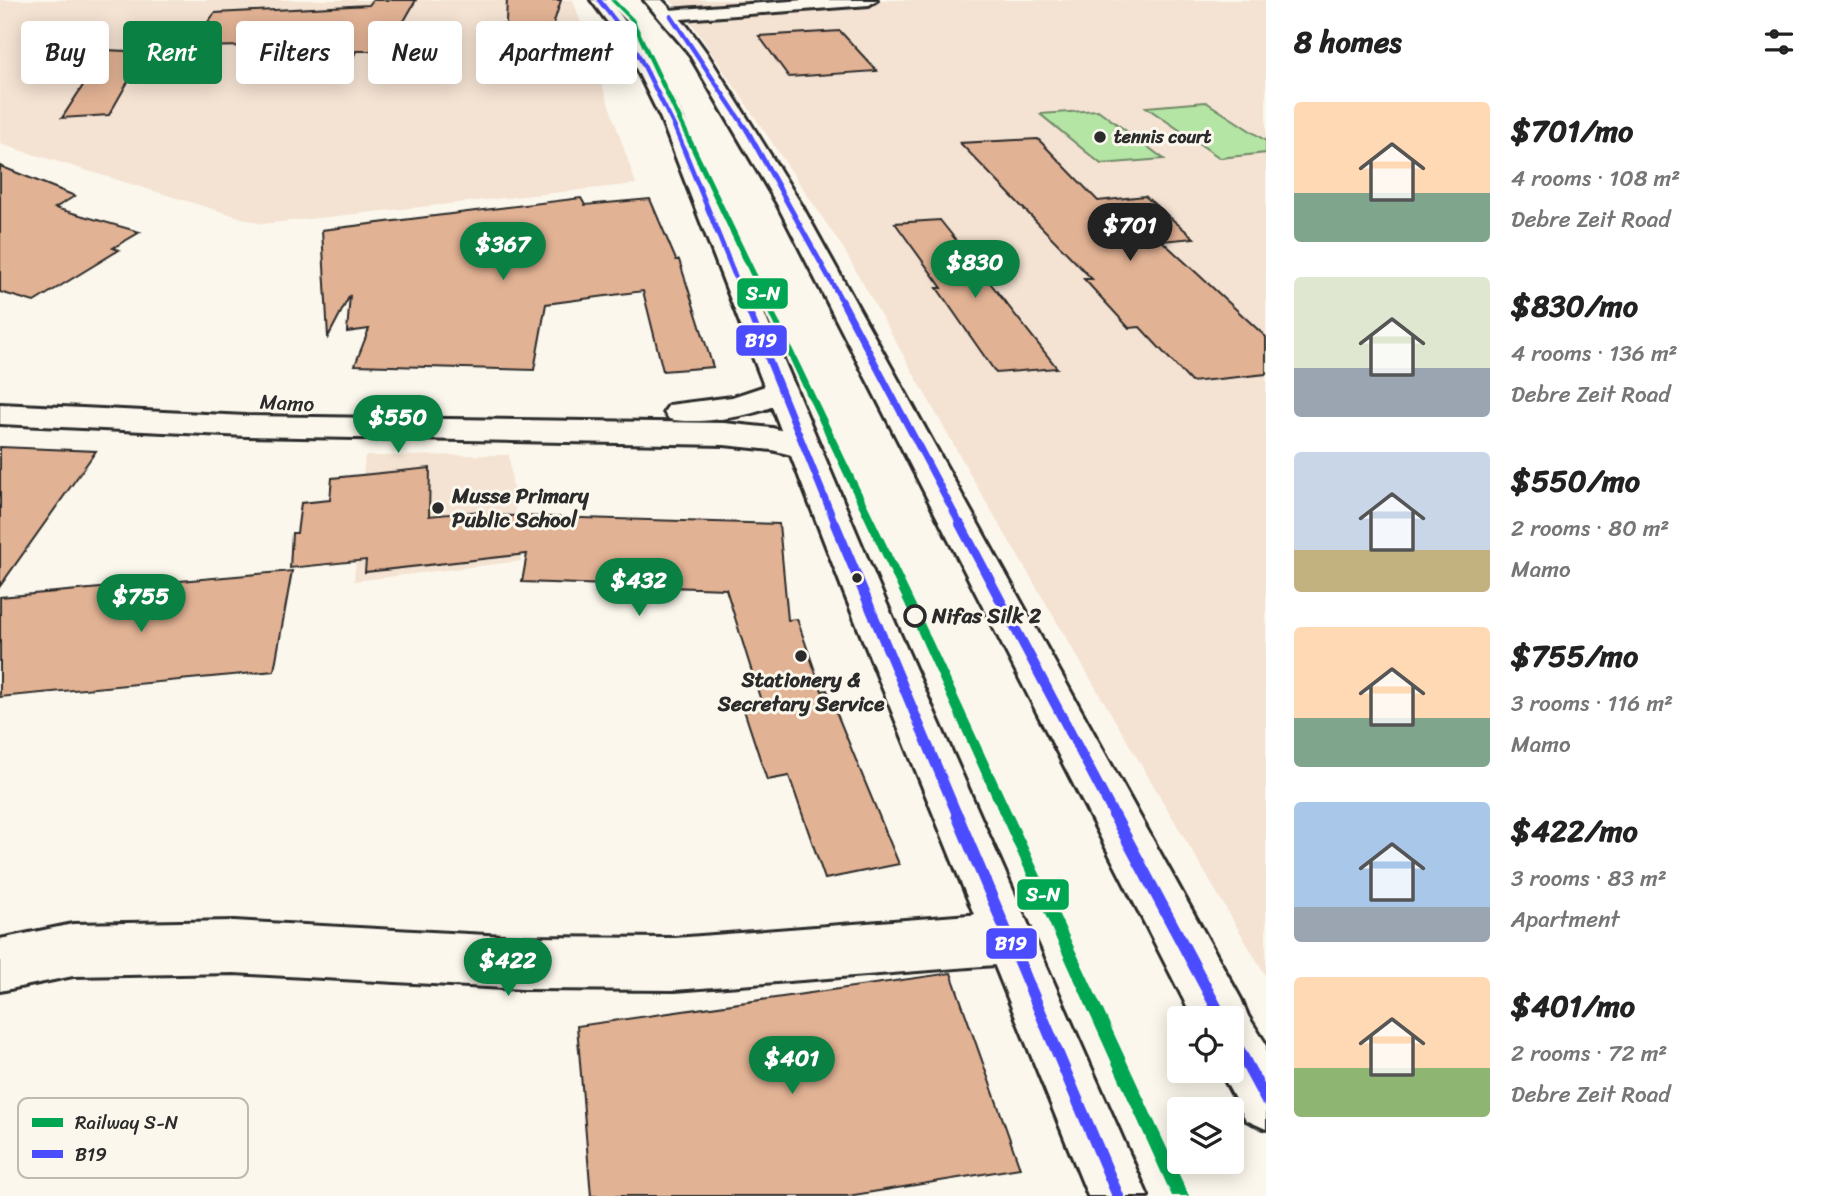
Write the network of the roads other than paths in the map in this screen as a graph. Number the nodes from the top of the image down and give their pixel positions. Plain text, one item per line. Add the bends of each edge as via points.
1 (599, 0) edge
2 (869, 0) edge
3 (661, 7) edge
4 (0, 391) edge
5 (780, 391) junction
6 (0, 414) edge
7 (253, 414) junction
8 (803, 447) junction
9 (1008, 938) junction
10 (0, 965) edge
11 (1215, 1006) edge
12 (1244, 1059) edge
13 (1266, 1100) edge
14 (1118, 1196) edge

1 - 5 main road via 635,46 677,132
2 - 3 main road
3 - 11 main road via 731,104 810,242
4 - 7 main road, Mamo
5 - 7 main road, Mamo via 755,402 708,412
5 - 8 main road
6 - 7 main road
7 - 8 main road via 724,434
8 - 9 main road
9 - 10 main road via 676,964 524,963 234,947 73,950
9 - 14 main road
12 - 13 main road

